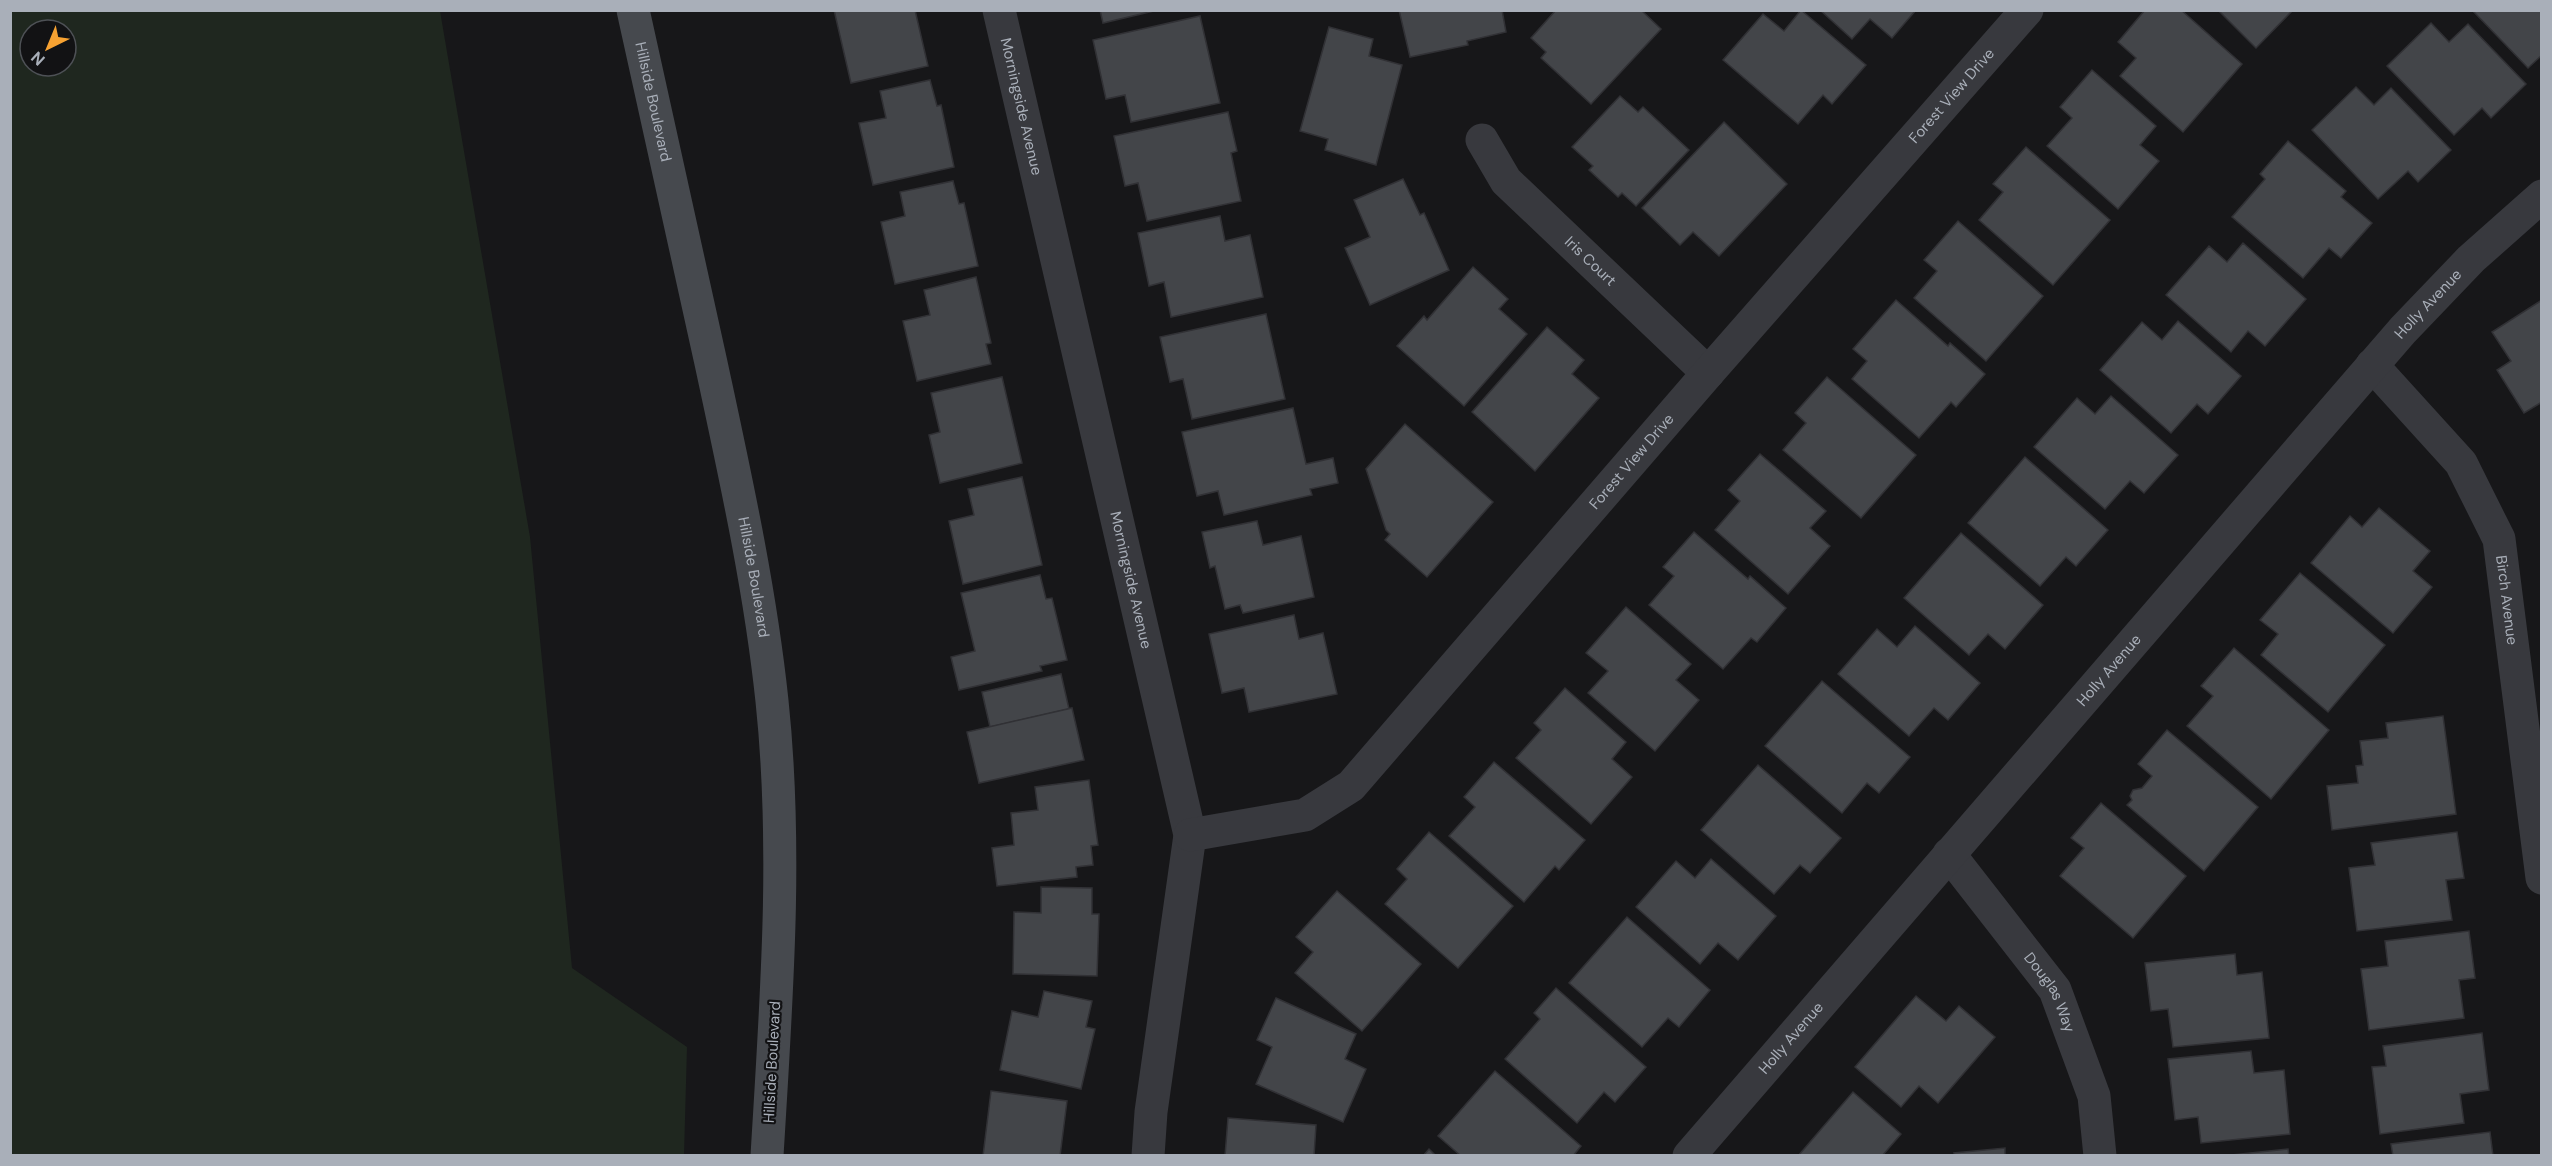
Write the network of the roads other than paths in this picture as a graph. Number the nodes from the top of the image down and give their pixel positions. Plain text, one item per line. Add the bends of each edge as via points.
1 (633, 10) edge
2 (999, 10) edge
3 (2026, 10) edge
4 (1482, 140) dead end
5 (2541, 196) edge
6 (2372, 365) junction
7 (1708, 373) junction
8 (1190, 835) junction
9 (1949, 854) junction
10 (2541, 878) edge
11 (767, 1155) edge
12 (1149, 1155) edge
13 (1689, 1155) edge
14 (2100, 1155) edge

1 - 11 main road, Hillside Boulevard via 736,480 765,633 780,833
2 - 8 street, Morningside Avenue
3 - 7 street, Forest View Drive
4 - 7 street, Iris Court via 1506,181
5 - 6 street, Holly Avenue via 2438,292
6 - 9 street, Holly Avenue
6 - 10 street, Birch Avenue via 2460,463 2499,539
7 - 8 street, Forest View Drive via 1352,786 1305,814
8 - 12 street, Morningside Avenue via 1151,1112
9 - 13 street, Holly Avenue
9 - 14 street, Douglas Way via 2055,990 2094,1096

